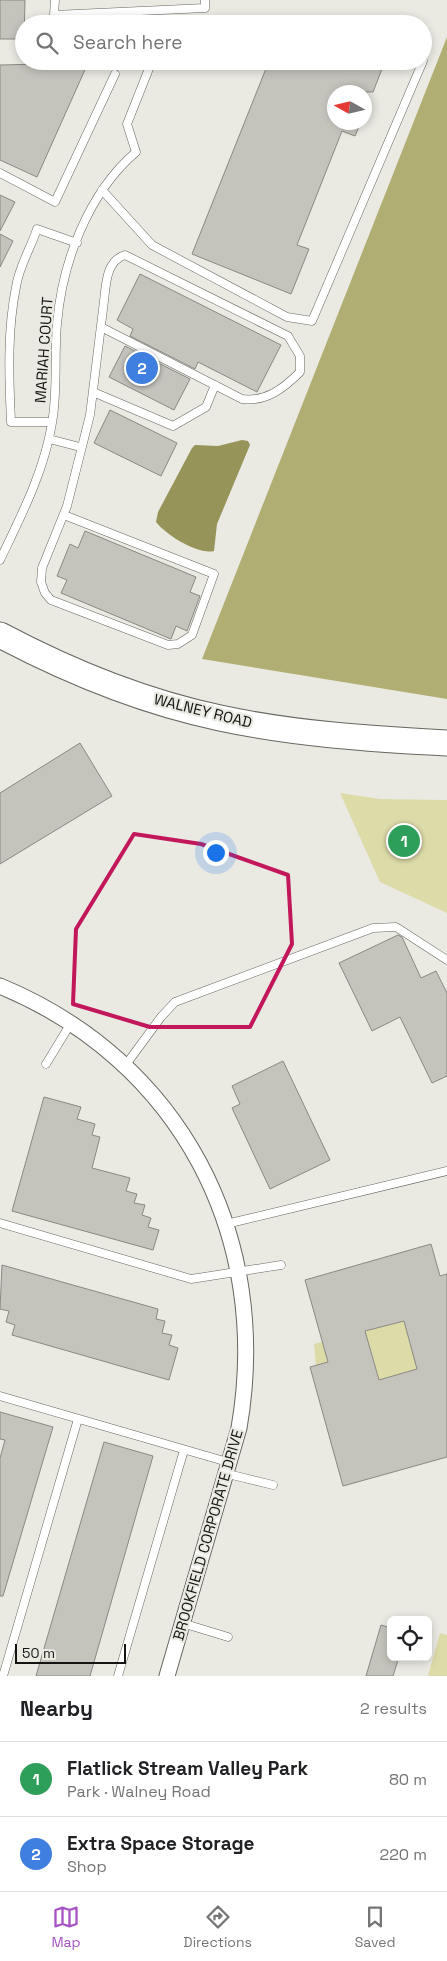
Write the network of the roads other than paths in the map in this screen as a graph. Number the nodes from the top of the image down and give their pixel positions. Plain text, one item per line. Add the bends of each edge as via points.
1 (55, 0) edge
2 (205, 0) edge
3 (148, 70) edge
4 (419, 70) edge
5 (115, 74) dead end
6 (0, 174) edge
7 (102, 190) junction
8 (77, 243) junction
9 (101, 327) junction
10 (215, 385) junction
11 (93, 392) junction
12 (52, 422) junction
13 (48, 439) junction
14 (80, 447) junction
15 (64, 515) junction
16 (0, 560) edge
17 (0, 634) edge
18 (447, 743) edge
19 (447, 960) edge
20 (0, 986) edge
21 (71, 1023) junction
22 (46, 1064) dead end
23 (125, 1066) junction
24 (447, 1171) edge
25 (0, 1223) edge
26 (226, 1224) junction
27 (281, 1265) dead end
28 (239, 1273) junction
29 (0, 1396) edge
30 (78, 1419) junction
31 (184, 1450) junction
32 (229, 1468) junction
33 (273, 1485) dead end
34 (182, 1623) junction
35 (228, 1637) dead end
36 (3, 1676) edge
37 (118, 1676) edge
38 (167, 1676) edge

1 - 2 lane via 54,15 205,8
3 - 7 lane, MARIAH COURT via 126,124 136,152
4 - 7 lane via 312,321 287,317 152,245
5 - 6 lane via 55,202
7 - 8 lane, MARIAH COURT
8 - 12 lane, MARIAH COURT via 62,292 57,324
8 - 12 lane via 37,229 20,270 14,295 10,355 11,422
9 - 10 lane
9 - 10 lane via 110,265 125,255 288,336 300,356 300,372 290,383 255,401 242,399
9 - 11 lane
10 - 11 lane via 206,407 173,426
11 - 14 lane
12 - 13 lane, MARIAH COURT
13 - 14 lane
13 - 16 lane, MARIAH COURT via 31,495
14 - 15 lane
15 - 15 lane via 42,568 41,582 51,600 168,645 178,644 192,635 214,574
17 - 18 main road, WALNEY ROAD via 63,666 218,718 312,732
19 - 23 lane via 396,927 373,928 175,1002
20 - 21 street, BROOKFIELD CORPORATE DRIVE
21 - 22 lane
21 - 23 street, BROOKFIELD CORPORATE DRIVE
23 - 26 street, BROOKFIELD CORPORATE DRIVE via 157,1101 187,1142 212,1187
24 - 26 lane
25 - 28 lane via 191,1279
26 - 28 street, BROOKFIELD CORPORATE DRIVE
27 - 28 lane
28 - 32 street, BROOKFIELD CORPORATE DRIVE via 246,1319 246,1374 239,1428
29 - 30 lane
30 - 31 lane
30 - 36 lane
31 - 32 lane
31 - 37 lane
32 - 33 lane
32 - 34 street, BROOKFIELD CORPORATE DRIVE
34 - 35 lane
34 - 38 street, BROOKFIELD CORPORATE DRIVE

